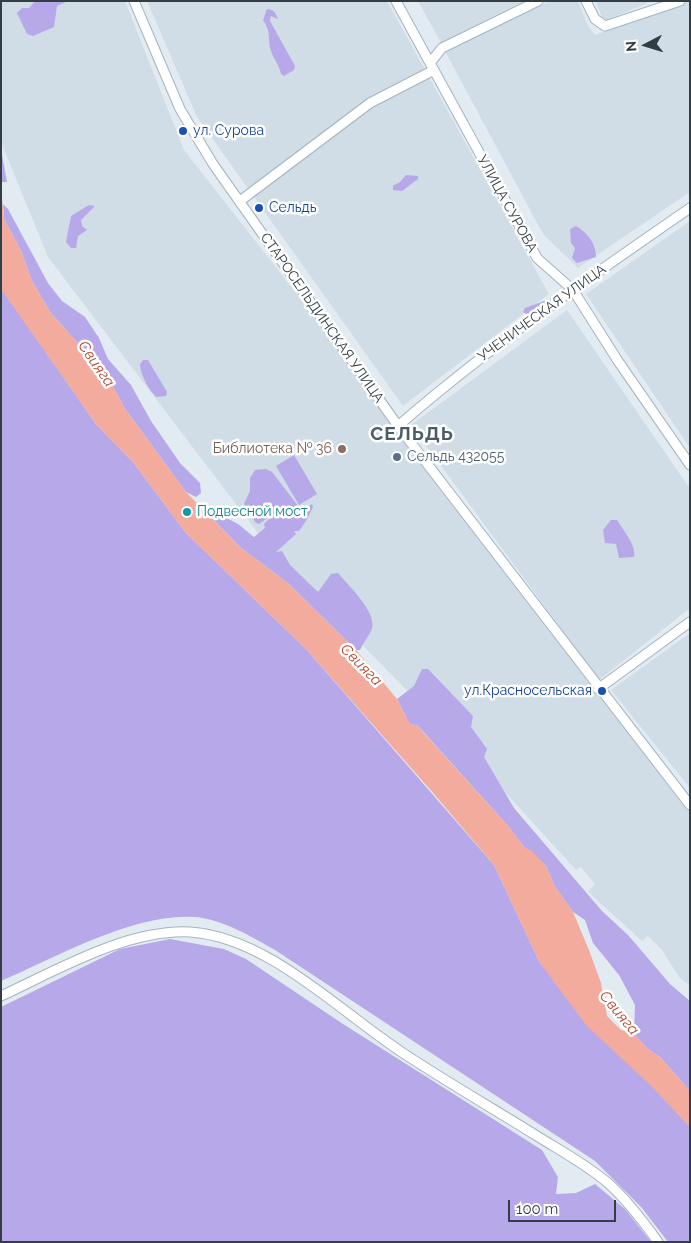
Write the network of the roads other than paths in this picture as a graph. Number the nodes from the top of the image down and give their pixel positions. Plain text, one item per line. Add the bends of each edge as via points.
1 (134, 1) edge
2 (396, 1) edge
3 (538, 1) edge
4 (586, 1) edge
5 (680, 1) edge
6 (432, 66) junction
7 (240, 200) junction
8 (690, 208) edge
9 (573, 290) junction
10 (398, 426) junction
11 (690, 465) edge
12 (690, 622) edge
13 (598, 689) junction
14 (690, 805) edge
15 (1, 996) edge
16 (658, 1242) edge

1 - 7 street, СТАРОСЕЛЬДИНСКАЯ УЛИЦА via 180,109 195,137
2 - 6 street, УЛИЦА СУРОВА
3 - 6 street via 442,48
4 - 5 street via 599,24 605,26
6 - 7 street via 370,103
6 - 9 street, УЛИЦА СУРОВА via 536,258
7 - 10 street, СТАРОСЕЛЬДИНСКАЯ УЛИЦА
8 - 9 street, УЧЕНИЧЕСКАЯ УЛИЦА
9 - 10 street, УЧЕНИЧЕСКАЯ УЛИЦА via 476,362
9 - 11 street, УЛИЦА СУРОВА
10 - 13 street, СТАРОСЕЛЬДИНСКАЯ УЛИЦА
12 - 13 street
13 - 14 street, СТАРОСЕЛЬДИНСКАЯ УЛИЦА
15 - 16 street via 100,952 160,933 200,934 248,948 402,1052 607,1182

